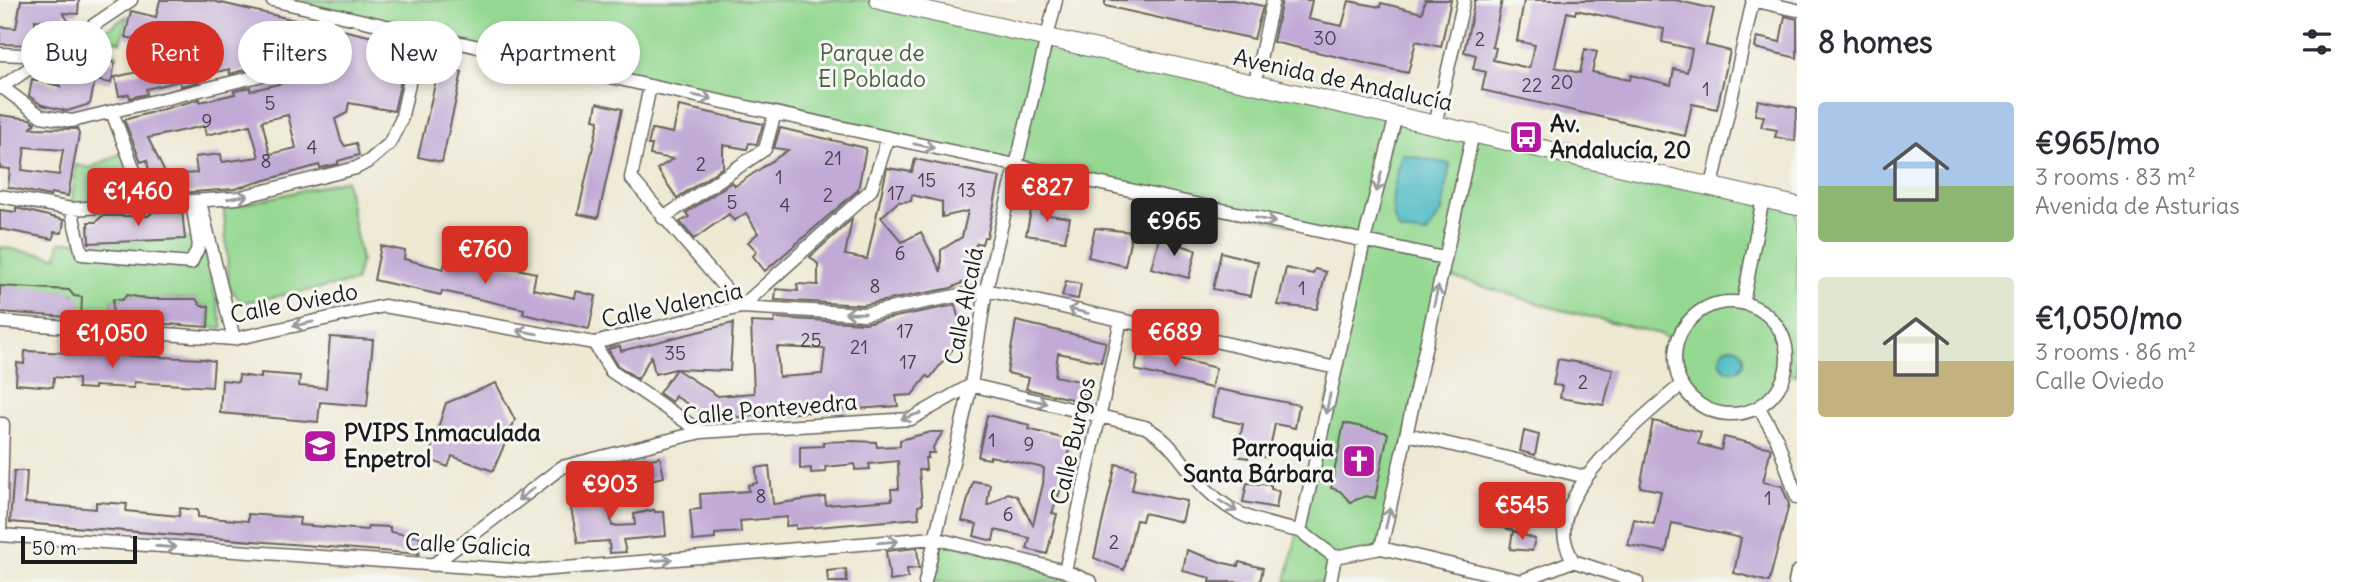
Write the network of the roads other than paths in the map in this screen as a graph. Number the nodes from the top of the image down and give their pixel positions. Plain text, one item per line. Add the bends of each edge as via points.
1 (131, 0) edge
2 (272, 0) edge
3 (879, 0) edge
4 (1056, 0) edge
5 (1273, 0) edge
6 (1464, 0) edge
7 (1753, 0) edge
8 (930, 6) edge
9 (1797, 10) edge
10 (326, 13) junction
11 (99, 21) edge
12 (366, 22) edge
13 (1047, 39) junction
14 (462, 43) edge
15 (0, 54) edge
16 (21, 55) edge
17 (21, 73) edge
18 (409, 84) edge
19 (650, 86) junction
20 (1254, 86) junction
21 (1, 87) edge
22 (111, 112) junction
23 (775, 113) junction
24 (1395, 116) junction
25 (1436, 125) junction
26 (1473, 133) junction
27 (888, 138) junction
28 (1016, 166) junction
29 (1712, 186) junction
30 (0, 196) edge
31 (1763, 198) junction
32 (196, 202) junction
33 (147, 204) junction
34 (1797, 206) edge
35 (71, 209) junction
36 (663, 218) junction
37 (1364, 241) junction
38 (1444, 258) junction
39 (986, 290) junction
40 (1743, 303) junction
41 (741, 307) junction
42 (1121, 320) junction
43 (0, 322) edge
44 (234, 339) junction
45 (594, 344) junction
46 (1336, 368) junction
47 (1791, 374) edge
48 (971, 385) junction
49 (1680, 386) junction
50 (1759, 408) junction
51 (1101, 416) junction
52 (0, 424) edge
53 (701, 432) junction
54 (1407, 434) junction
55 (1586, 477) junction
56 (1797, 498) edge
57 (1300, 531) junction
58 (0, 535) edge
59 (934, 538) junction
60 (1381, 548) junction
61 (1335, 557) junction
62 (1573, 561) junction
63 (433, 565) junction
64 (1065, 571) junction
65 (1797, 572) edge
66 (925, 582) edge
67 (1091, 582) edge
68 (1329, 582) edge
69 (1637, 582) edge
70 (1795, 582) edge

1 - 11 street
2 - 10 street
3 - 8 street, Avenida de Andalucía
4 - 13 street, Calle Alcalá
5 - 20 street
6 - 25 street
7 - 9 street
7 - 29 street
8 - 13 street, Avenida de Andalucía
10 - 12 street
10 - 22 street via 316,62
13 - 20 street, Avenida de Andalucía
13 - 28 street, Calle Alcalá
14 - 19 street
15 - 16 street
17 - 21 street
32 -> 18 street via 237,198 356,168 379,153 396,133
19 -> 23 street
19 - 36 street via 631,178
20 - 24 street, Avenida de Andalucía
21 - 22 street via 40,116 58,121
22 - 33 street
23 - 27 street
23 - 36 street via 765,149
24 - 25 street, Avenida de Andalucía
24 -> 37 street
25 - 26 street, Avenida de Andalucía
26 - 29 street, Avenida de Andalucía
26 - 38 street
27 -> 28 street
27 - 41 street via 871,190
28 -> 37 street
28 - 39 street, Calle Alcalá
29 - 31 street, Avenida de Andalucía
30 - 35 street
31 - 34 street, Avenida de Andalucía
31 - 40 street
32 - 33 street
32 - 35 street via 199,246 191,263 82,254
32 - 44 street
33 - 35 street
36 - 41 street
37 - 38 street
37 - 46 street
54 -> 38 street
39 -> 41 street, Calle Valencia via 864,314
42 -> 39 street, Calle Valencia
39 - 48 street, Calle Alcalá
40 - 47 street via 1763,312 1777,326 1786,344
40 - 49 street via 1724,302 1689,320 1678,337 1674,356
41 - 45 street, Calle Valencia
42 - 46 street, Calle Valencia
42 - 51 street, Calle Burgos
43 - 44 street, Calle Oviedo
45 -> 44 street, Calle Oviedo via 384,306
45 - 53 street via 611,371
46 -> 57 street
47 - 50 street
48 -> 51 street
48 -> 53 street, Calle Pontevedra via 911,419
48 - 59 street, Calle Alcalá
49 - 50 street via 1700,406 1718,412 1740,414
49 - 55 street via 1651,409
50 - 56 street via 1777,439
51 -> 57 street via 1157,433 1221,503 1256,523
51 - 64 street, Calle Burgos
52 - 58 street
53 -> 63 street, Calle Pontevedra via 562,467
54 - 55 street
60 -> 54 street
55 - 62 street via 1567,512 1564,528 1564,544
57 - 61 street
58 -> 63 street, Calle Galicia
63 -> 59 street, Calle Galicia via 528,571
59 - 64 street, Calle Galicia
59 - 66 street, Calle Alcalá
60 - 61 street
60 - 62 street via 1521,581
61 - 68 street
62 - 69 street
64 - 67 street, Calle Galicia
65 - 70 street

